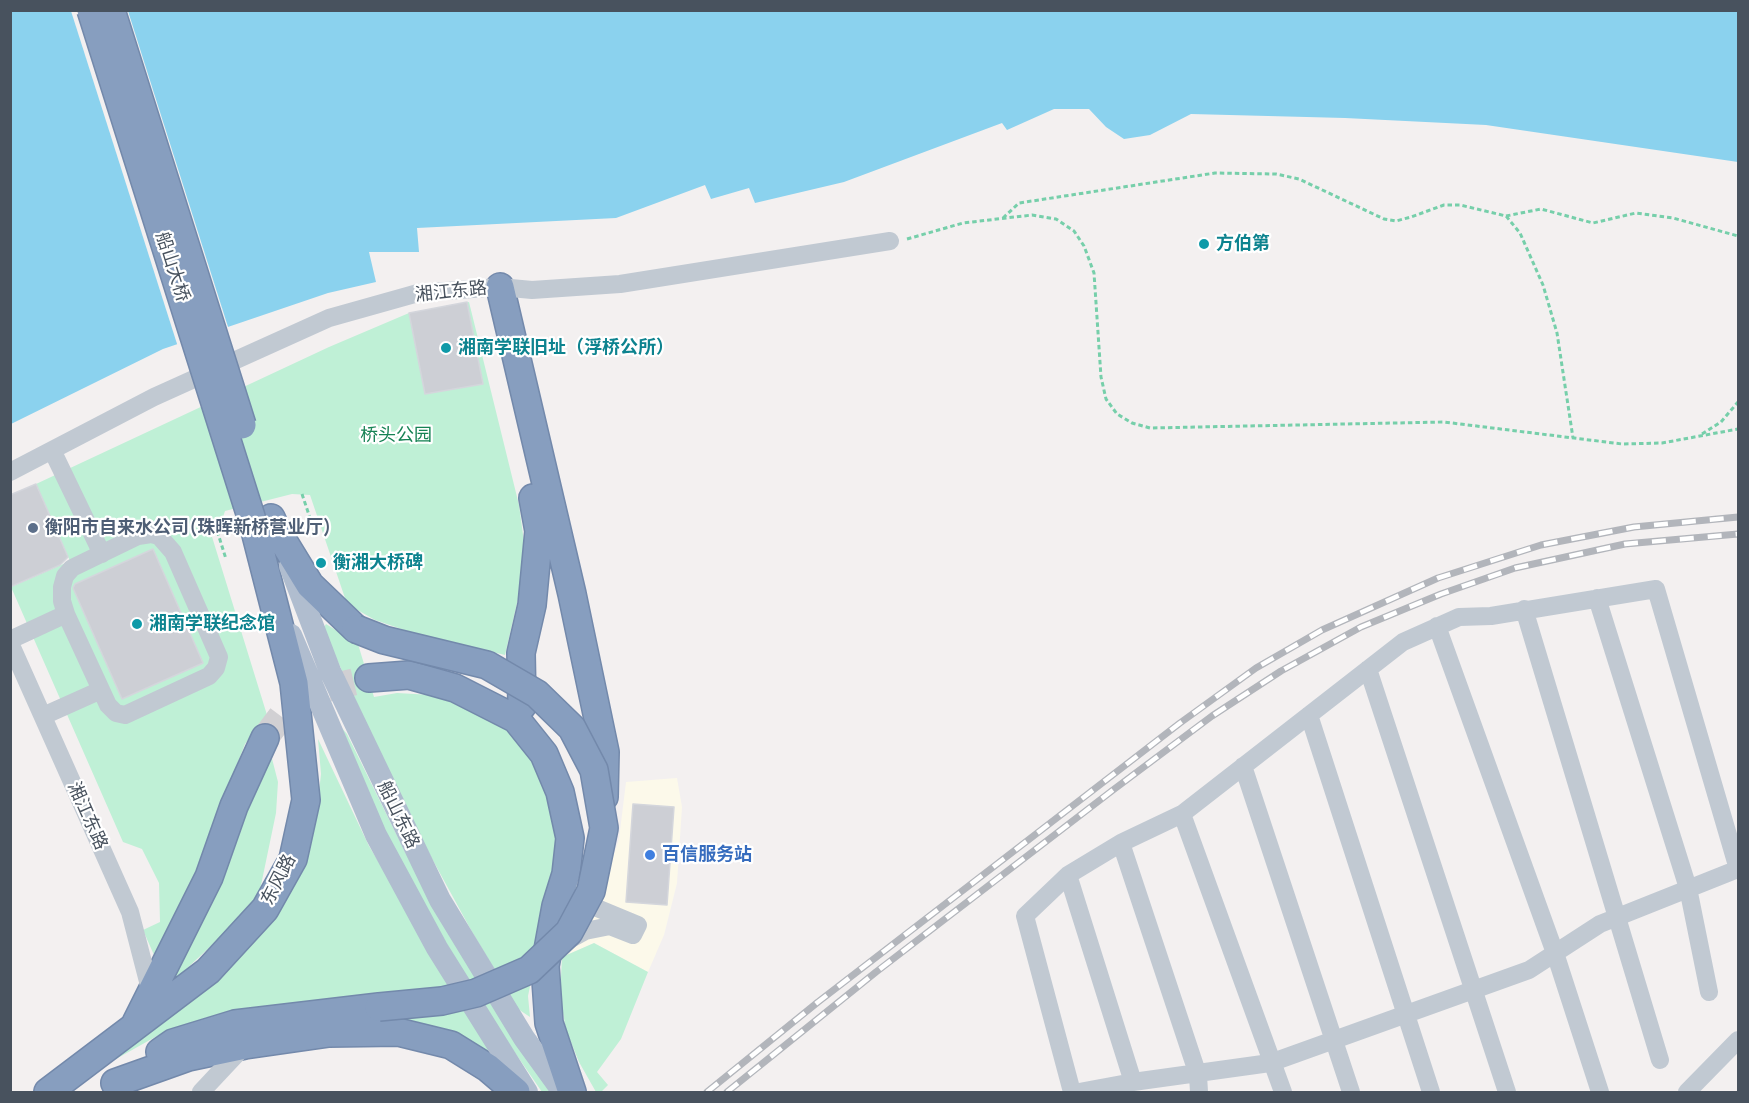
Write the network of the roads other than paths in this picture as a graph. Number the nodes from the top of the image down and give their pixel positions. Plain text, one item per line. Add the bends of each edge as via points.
1 (91, 10) edge
2 (111, 10) edge
3 (890, 241) road end
4 (500, 287) junction
5 (511, 334) junction
6 (52, 450) junction
7 (10, 472) edge
8 (265, 527) junction
9 (102, 554) junction
10 (1597, 598) junction
11 (1524, 609) junction
12 (66, 614) junction
13 (1437, 627) junction
14 (10, 641) edge
15 (1368, 669) junction
16 (369, 678) tunnel mouth
17 (101, 690) junction
18 (1309, 715) junction
19 (43, 716) junction
20 (266, 738) tunnel mouth
21 (544, 754) junction
22 (1244, 766) junction
23 (1182, 814) junction
24 (604, 828) junction
25 (1121, 843) junction
26 (566, 874) junction
27 (1068, 875) junction
28 (1689, 888) junction
29 (1617, 918) junction
30 (1555, 953) junction
31 (545, 966) junction
32 (1474, 990) junction
33 (152, 993) junction
34 (1709, 993) dead end
35 (1405, 1015) junction
36 (132, 1030) junction
37 (1333, 1040) junction
38 (1738, 1040) edge
39 (245, 1045) junction
40 (1660, 1060) dead end
41 (1270, 1063) junction
42 (1197, 1073) junction
43 (1133, 1082) junction
44 (109, 1088) edge
45 (48, 1092) edge
46 (201, 1092) edge
47 (516, 1092) edge
48 (527, 1092) edge
49 (563, 1092) edge
50 (572, 1092) edge
51 (1072, 1092) edge
52 (1079, 1092) edge
53 (1199, 1092) edge
54 (1283, 1092) edge
55 (1351, 1092) edge
56 (1431, 1092) edge
57 (1508, 1092) edge
58 (1600, 1092) edge
59 (1687, 1092) edge

1 - 8 highway, 船山大桥, bridge
2 - 8 highway, 船山大桥, bridge
3 - 4 street, 湘江东路 via 620,284 532,290
4 - 5 highway
4 - 6 street, 湘江东路 via 418,293 329,318 154,397
5 - 21 highway via 520,419 539,531 532,605 521,653 521,705
5 - 24 highway, bridge via 605,752
6 - 7 street, 湘江东路
6 - 9 street
8 - 24 highway, bridge via 310,585 356,629 384,640 487,665 537,694 572,728 594,770
8 - 36 highway, 东风路 via 294,683 306,800 293,859 265,909 208,971
8 - 48 main road, 船山东路 via 292,638 376,834 437,948
8 - 49 main road, 船山东路 via 440,900 524,1038
9 - 12 street via 64,576 62,601
9 - 17 street via 138,536 152,534 164,540 173,552 219,657 209,676 125,715 108,705
10 - 11 street
10 - 28 street
10 - 28 street via 1656,589 1738,869
11 - 13 street via 1459,617
11 - 29 street
12 - 14 street
12 - 17 street
13 - 15 street via 1403,642
13 - 30 street
14 - 19 street, 湘江东路
15 - 18 street
15 - 32 street
16 - 21 highway via 409,675 455,688 516,719
17 - 19 street
18 - 22 street
18 - 35 street
19 - 33 street, 湘江东路 via 130,912
20 - 33 highway via 234,806 209,877
21 - 26 highway via 560,792 570,838
22 - 23 street
22 - 37 street
23 - 25 street
23 - 41 street
24 - 44 highway, bridge via 591,891 569,932 529,970 476,993 442,1001 235,1024 173,1043
25 - 27 street
25 - 42 street
26 - 31 highway
26 - 31 street via 597,908 638,925 633,935 610,926 585,931 562,944
27 - 43 street
27 - 51 street via 1025,916
28 - 29 street
28 - 34 street
29 - 30 street via 1600,924
29 - 40 street
30 - 32 street via 1529,970
30 - 58 street
31 - 50 highway via 549,1023
32 - 35 street
32 - 57 street
33 - 36 highway
35 - 37 street
35 - 56 street
36 - 45 highway, 东风路
37 - 41 street
37 - 55 street
38 - 59 street
39 - 44 highway via 188,1057
39 - 46 street
39 - 47 highway via 329,1033 398,1032 451,1045 488,1068
41 - 42 street
41 - 54 street
42 - 43 street
42 - 53 street
43 - 52 street

